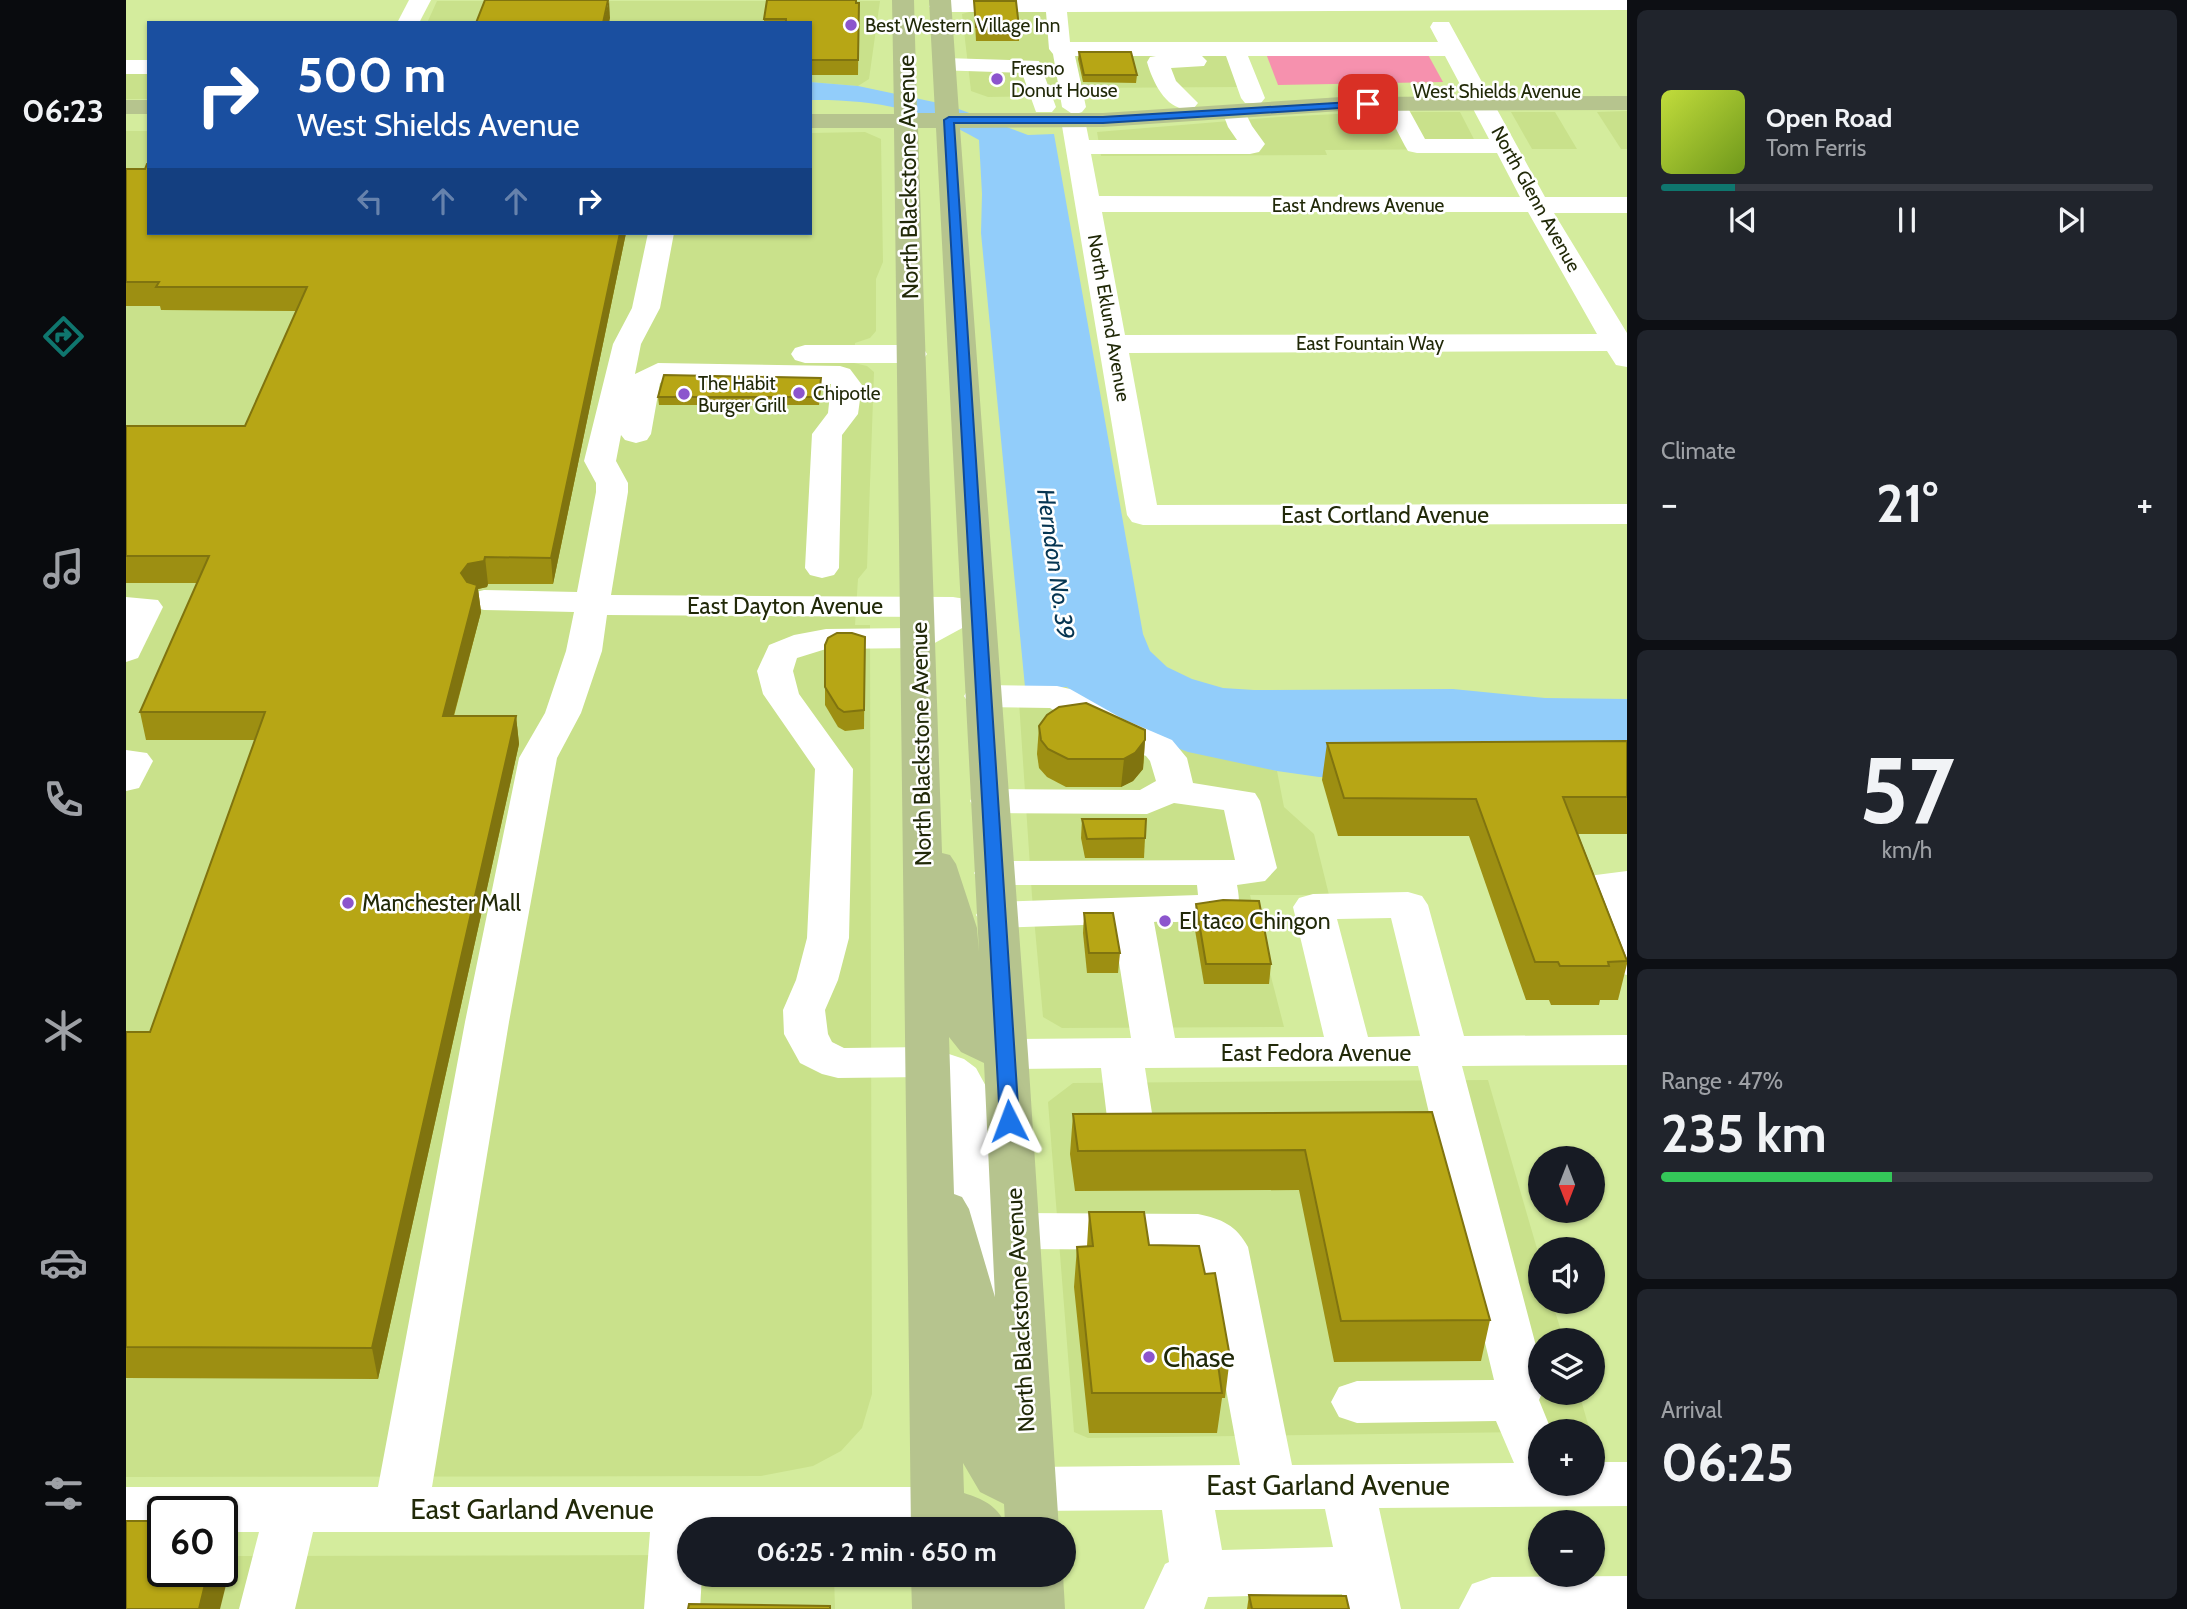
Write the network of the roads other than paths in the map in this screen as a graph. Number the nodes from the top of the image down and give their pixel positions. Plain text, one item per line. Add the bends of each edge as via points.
1 (420, 0) edge
2 (904, 0) edge
3 (1428, 2) edge
4 (1627, 4) edge
5 (941, 10) edge
6 (409, 21) edge
7 (1058, 27) edge
8 (1451, 49) junction
9 (943, 56) junction
10 (126, 67) edge
11 (147, 67) edge
12 (1627, 91) edge
13 (1480, 97) junction
14 (1186, 103) junction
15 (1627, 103) edge
16 (1395, 104) junction
17 (1244, 105) junction
18 (126, 107) edge
19 (147, 107) edge
20 (1044, 107) junction
21 (812, 108) edge
22 (907, 114) junction
23 (949, 114) junction
24 (812, 121) edge
25 (126, 122) edge
26 (147, 122) edge
27 (1075, 125) junction
28 (1506, 146) junction
29 (1089, 204) junction
30 (1536, 205) junction
31 (1627, 205) edge
32 (661, 235) edge
33 (1114, 344) junction
34 (1624, 348) edge
35 (625, 354) junction
36 (913, 354) junction
37 (636, 434) dead end
38 (1627, 514) edge
39 (1143, 515) joint
40 (822, 568) dead end
41 (484, 600) dead end
42 (593, 606) junction
43 (126, 607) edge
44 (976, 607) junction
45 (919, 622) junction
46 (126, 651) edge
47 (982, 695) junction
48 (126, 761) edge
49 (126, 780) edge
50 (1169, 791) junction
51 (989, 801) junction
52 (923, 821) junction
53 (1216, 872) junction
54 (994, 873) junction
55 (1627, 884) edge
56 (1131, 910) junction
57 (996, 915) junction
58 (1627, 961) edge
59 (1627, 1050) edge
60 (1348, 1052) junction
61 (1441, 1052) junction
62 (1006, 1054) junction
63 (1139, 1054) junction
64 (928, 1062) junction
65 (1140, 1127) edge
66 (1339, 1128) edge
67 (1460, 1146) junction
68 (930, 1156) junction
69 (1015, 1231) junction
70 (1024, 1370) junction
71 (1513, 1400) junction
72 (1357, 1402) dead end
73 (1528, 1435) edge
74 (1528, 1484) edge
75 (1605, 1484) edge
76 (1627, 1484) edge
77 (1270, 1485) junction
78 (1347, 1485) junction
79 (1185, 1487) junction
80 (679, 1509) junction
81 (1031, 1509) edge
82 (126, 1510) edge
83 (291, 1510) junction
84 (401, 1510) junction
85 (835, 1517) edge
86 (952, 1517) edge
87 (939, 1587) edge
88 (993, 1587) edge
89 (1036, 1587) edge
90 (1369, 1589) edge
91 (1185, 1592) edge
92 (1627, 1600) edge
93 (267, 1609) edge
94 (672, 1609) edge
95 (940, 1609) edge
96 (994, 1609) edge
97 (1037, 1609) edge
98 (1488, 1609) edge

1 - 6 street
2 - 22 main road, North Blackstone Avenue
3 - 4 street
3 - 7 street
3 - 8 street, North Glenn Avenue
5 - 7 street
5 - 9 main road, North Blackstone Avenue
7 - 8 street
7 - 9 street
7 - 27 street, North Eklund Avenue
8 - 13 street, North Glenn Avenue
9 - 20 street via 1031,66
9 - 23 main road, North Blackstone Avenue
10 - 11 street
12 - 13 main road, West Shields Avenue
13 - 15 main road, West Shields Avenue
13 - 16 main road, West Shields Avenue
13 - 17 main road, West Shields Avenue via 1308,93
13 - 28 street, North Glenn Avenue
14 - 17 main road, West Shields Avenue
14 - 17 street via 1165,84 1158,62 1227,58
14 - 27 main road, West Shields Avenue
16 - 17 main road, West Shields Avenue
16 - 28 street via 1417,146
17 - 27 main road, West Shields Avenue
17 - 27 street via 1240,127 1253,144 1250,147
18 - 19 main road
20 - 23 main road, West Shields Avenue
20 - 27 main road, West Shields Avenue
21 - 22 main road
22 - 23 main road
22 - 24 main road
22 - 36 main road, North Blackstone Avenue
23 - 27 main road, West Shields Avenue
23 - 44 main road, North Blackstone Avenue
25 - 26 main road
27 - 29 street, North Eklund Avenue
28 - 30 street, North Glenn Avenue
29 - 30 street, East Andrews Avenue
29 - 33 street, North Eklund Avenue
30 - 31 street, East Andrews Avenue
30 - 34 street, North Glenn Avenue
32 - 35 street via 646,308
33 - 34 street, East Fountain Way
33 - 39 street, North Eklund Avenue
35 - 36 street
35 - 42 street via 600,461 612,492
36 - 45 main road, North Blackstone Avenue
37 - 40 street via 649,375 670,371 840,375 847,385 843,414 827,434
38 - 39 street, East Cortland Avenue
41 - 42 street, East Dayton Avenue via 561,600
42 - 45 street, East Dayton Avenue
42 - 84 street via 563,713 538,758
43 - 46 street via 146,607
44 - 45 street
44 - 47 main road, North Blackstone Avenue
45 - 52 main road, North Blackstone Avenue
45 - 64 street via 806,642 781,652 775,671 781,694 834,769 831,904 824,956 804,1010 806,1034 815,1052 838,1063
47 - 50 street via 1057,697 1159,748 1168,758 1175,781
47 - 51 main road, North Blackstone Avenue
48 - 49 street via 134,761
50 - 51 street via 1147,802
50 - 53 street via 1241,801 1257,868
51 - 54 main road, North Blackstone Avenue
52 - 62 main road via 956,929 964,1027 986,1049
52 - 64 main road, North Blackstone Avenue
53 - 54 street
53 - 56 street via 1219,904 1213,907
54 - 57 main road, North Blackstone Avenue
55 - 58 street via 1602,885
56 - 57 street
56 - 63 street
57 - 62 main road, North Blackstone Avenue
59 - 61 street, East Fedora Avenue
60 - 61 street, East Fedora Avenue
60 - 61 street via 1345,1021 1313,906 1408,905
60 - 63 street, East Fedora Avenue
61 - 67 street
62 - 63 street, East Fedora Avenue
62 - 69 main road, North Blackstone Avenue
63 - 65 street
64 - 68 main road, North Blackstone Avenue
64 - 70 street via 948,1070 966,1090 978,1202
66 - 67 street via 1436,1129
67 - 71 street via 1521,1385
68 - 81 main road via 971,1300 978,1429 983,1447 999,1478
68 - 86 main road, North Blackstone Avenue
69 - 70 main road, North Blackstone Avenue
69 - 77 street via 1214,1235 1224,1247
70 - 81 main road, North Blackstone Avenue
71 - 72 street
71 - 73 street
74 - 78 street, East Garland Avenue
75 - 76 street, East Garland Avenue
77 - 78 street, East Garland Avenue
77 - 79 street, East Garland Avenue
78 - 90 street
79 - 81 street, East Garland Avenue
79 - 91 street
80 - 84 street, East Garland Avenue
80 - 85 street, East Garland Avenue
80 - 94 street
82 - 83 street, East Garland Avenue
83 - 84 street, East Garland Avenue
83 - 93 street
87 - 95 main road
88 - 96 main road
89 - 97 main road
90 - 91 street
92 - 98 street via 1492,1601

